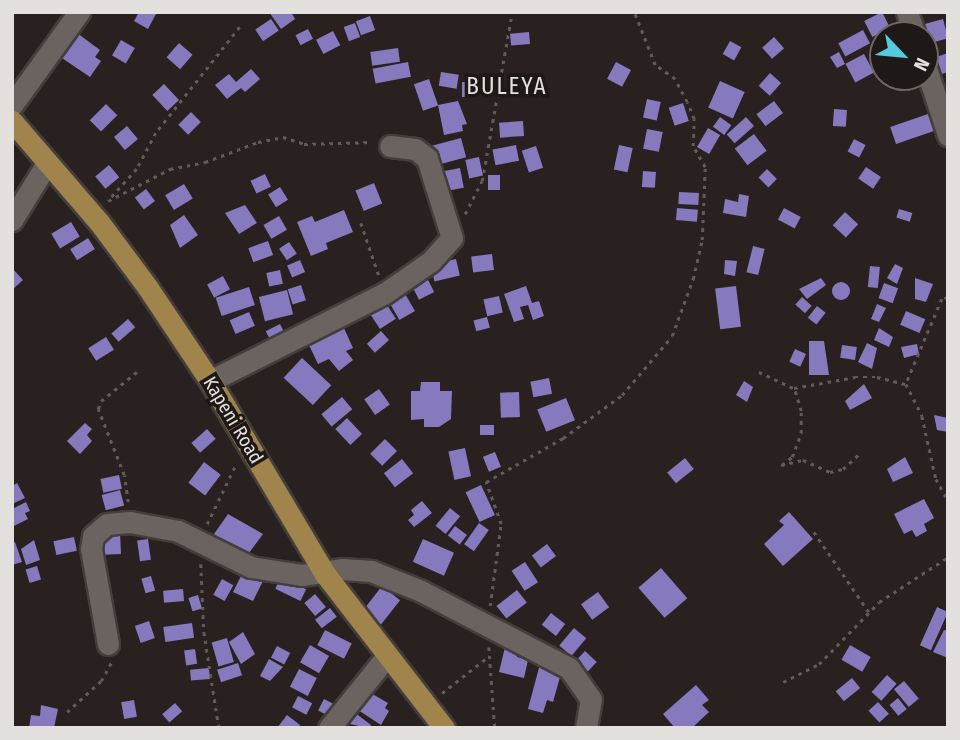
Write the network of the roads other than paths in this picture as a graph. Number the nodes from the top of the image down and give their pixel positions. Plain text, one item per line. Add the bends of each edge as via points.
1 (79, 12) edge
2 (934, 91) edge
3 (12, 105) edge
4 (12, 121) edge
5 (948, 135) edge
6 (390, 146) road end
7 (47, 163) junction
8 (12, 220) edge
9 (210, 381) junction
10 (325, 574) junction
11 (108, 644) road end
12 (386, 657) junction
13 (328, 728) edge
14 (444, 728) edge
15 (586, 728) edge

1 - 3 street
2 - 5 street
4 - 7 main road, Kapeni Road
6 - 9 street via 415,149 427,158 452,239 385,293
7 - 8 street
7 - 9 main road, Kapeni Road via 99,222
9 - 10 main road, Kapeni Road
10 - 11 street via 251,567 200,540 130,522 107,524 93,537 91,549
10 - 12 main road, Kapeni Road
10 - 15 street via 354,569 394,579 538,649 569,668 586,686 591,699
12 - 13 street
12 - 14 main road, Kapeni Road

